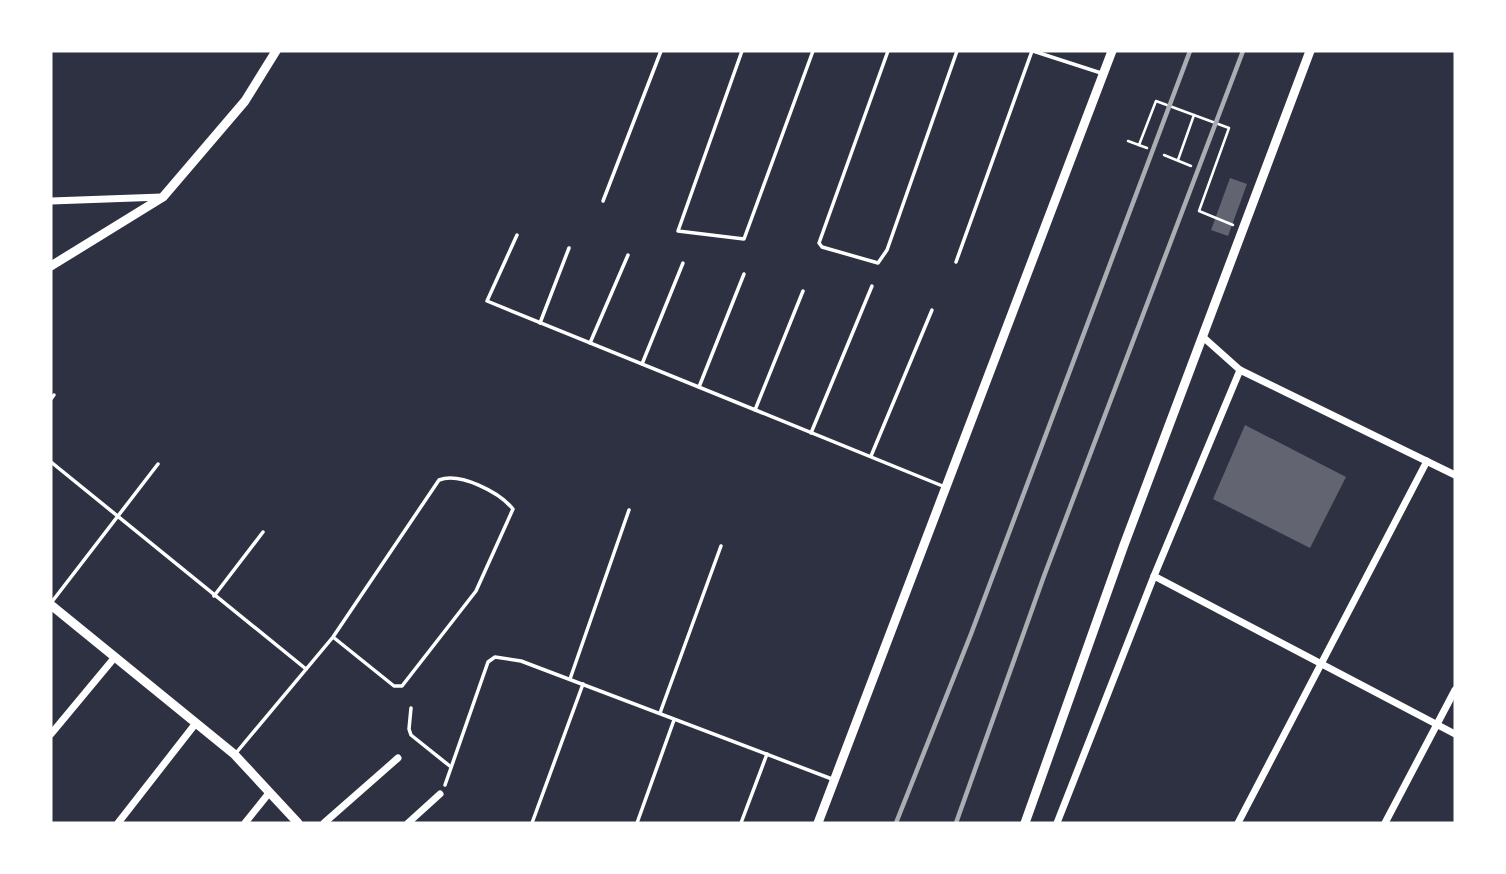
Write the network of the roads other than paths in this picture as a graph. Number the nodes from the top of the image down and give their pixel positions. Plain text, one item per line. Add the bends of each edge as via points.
1 (276, 51) edge
2 (661, 51) edge
3 (742, 51) edge
4 (813, 51) edge
5 (888, 51) edge
6 (957, 51) edge
7 (1033, 51) edge
8 (1112, 51) edge
9 (1310, 51) edge
10 (1103, 74) junction
11 (163, 197) junction
12 (51, 201) edge
13 (603, 201) dead end
14 (517, 235) dead end
15 (569, 248) dead end
16 (628, 256) dead end
17 (684, 262) dead end
18 (956, 262) dead end
19 (51, 266) edge
20 (744, 274) dead end
21 (872, 286) dead end
22 (803, 291) dead end
23 (932, 310) dead end
24 (540, 323) junction
25 (1203, 337) junction
26 (590, 343) junction
27 (642, 364) junction
28 (1240, 370) junction
29 (699, 387) junction
30 (755, 410) junction
31 (811, 433) junction
32 (871, 457) junction
33 (1427, 461) junction
34 (51, 462) edge
35 (158, 464) dead end
36 (1455, 475) edge
37 (947, 488) junction
38 (629, 510) dead end
39 (116, 517) junction
40 (263, 532) dead end
41 (721, 546) dead end
42 (1154, 576) junction
43 (214, 596) junction
44 (51, 604) edge
45 (333, 637) junction
46 (115, 657) junction
47 (1321, 664) junction
48 (306, 669) junction
49 (570, 679) junction
50 (583, 684) junction
51 (1455, 690) edge
52 (411, 708) dead end
53 (660, 713) junction
54 (675, 719) junction
55 (197, 723) junction
56 (1438, 725) junction
57 (51, 734) edge
58 (1455, 734) edge
59 (234, 754) junction
60 (767, 754) junction
61 (398, 758) dead end
62 (451, 767) junction
63 (835, 780) junction
64 (445, 785) dead end
65 (269, 793) junction
66 (440, 794) dead end
67 (118, 823) edge
68 (245, 823) edge
69 (298, 823) edge
70 (324, 823) edge
71 (408, 823) edge
72 (532, 823) edge
73 (637, 823) edge
74 (741, 823) edge
75 (818, 823) edge
76 (1025, 823) edge
77 (1057, 823) edge
78 (1238, 823) edge
79 (1385, 823) edge

1 - 11 street via 245,101
2 - 13 lane
3 - 4 lane via 678,231 744,239
5 - 6 lane via 819,243 878,263 887,250
7 - 10 lane
7 - 18 lane
8 - 10 street
9 - 25 street
10 - 37 street
11 - 12 street
11 - 19 street
14 - 24 lane via 487,301
15 - 24 lane
16 - 26 lane
17 - 27 lane
20 - 29 lane
21 - 31 lane
22 - 30 lane
23 - 32 lane
24 - 26 lane
25 - 28 street
25 - 76 street
26 - 27 lane
27 - 29 lane
28 - 33 street
28 - 42 street
29 - 30 lane
30 - 31 lane
31 - 32 lane
32 - 37 lane
33 - 36 street
33 - 47 street
34 - 39 lane
35 - 39 lane
37 - 63 street
38 - 49 lane
39 - 43 lane
39 - 44 lane
40 - 43 lane
41 - 53 lane
42 - 47 street
42 - 77 street
43 - 48 lane
44 - 46 street
45 - 45 lane via 439,480 458,477 513,509 476,591 402,686 394,686
45 - 48 lane
46 - 55 street
46 - 57 street
47 - 56 street
47 - 78 street
48 - 59 lane
49 - 50 lane
49 - 62 lane via 521,661 491,659
50 - 53 lane
50 - 72 lane
51 - 56 street
52 - 62 lane via 411,735
53 - 54 lane
54 - 60 lane
54 - 73 lane
55 - 59 street
55 - 67 street
56 - 58 street
56 - 79 street
59 - 65 street
60 - 63 lane
60 - 74 lane
61 - 70 street
62 - 64 lane
63 - 75 street
65 - 68 street
65 - 69 street
66 - 71 street

